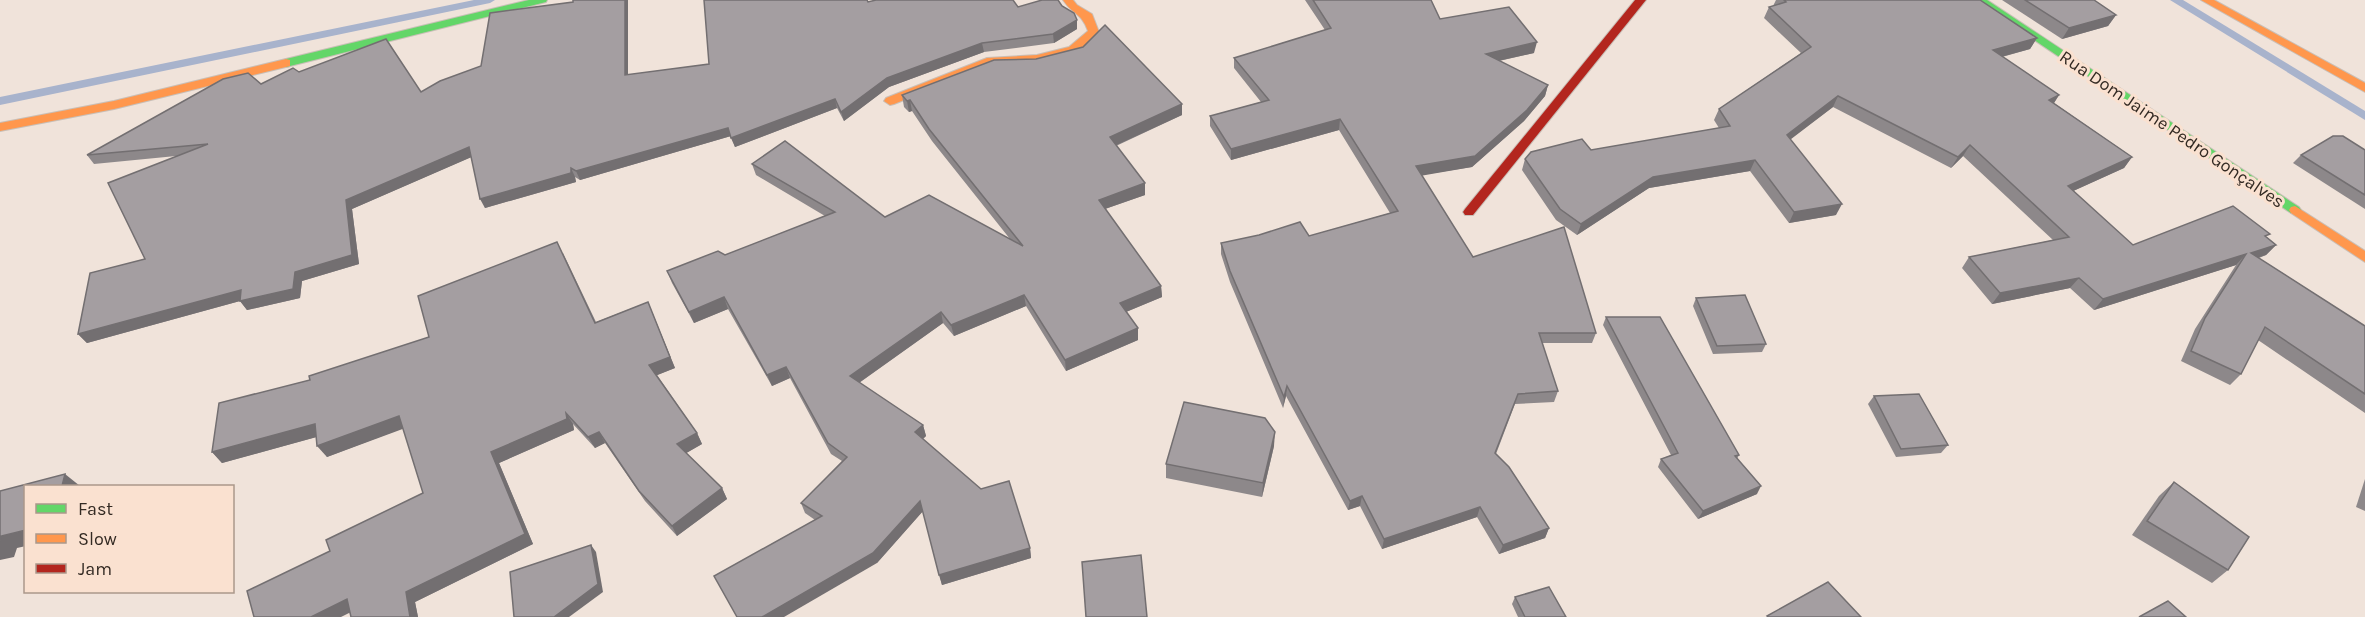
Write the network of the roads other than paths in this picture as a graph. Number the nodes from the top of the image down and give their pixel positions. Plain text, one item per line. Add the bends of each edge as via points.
1 (542, 0) edge
2 (1068, 0) edge
3 (1641, 0) edge
4 (1980, 0) edge
5 (2206, 0) edge
6 (2365, 88) edge
7 (890, 100) dead end
8 (0, 127) edge
9 (1469, 212) dead end
10 (2365, 257) edge

1 - 8 street via 114,105
2 - 7 street via 1088,16 1094,32 1073,51 1037,59 991,61
3 - 9 street
4 - 10 street, Rua Dom Jaime Pedro Gonçalves
5 - 6 street

